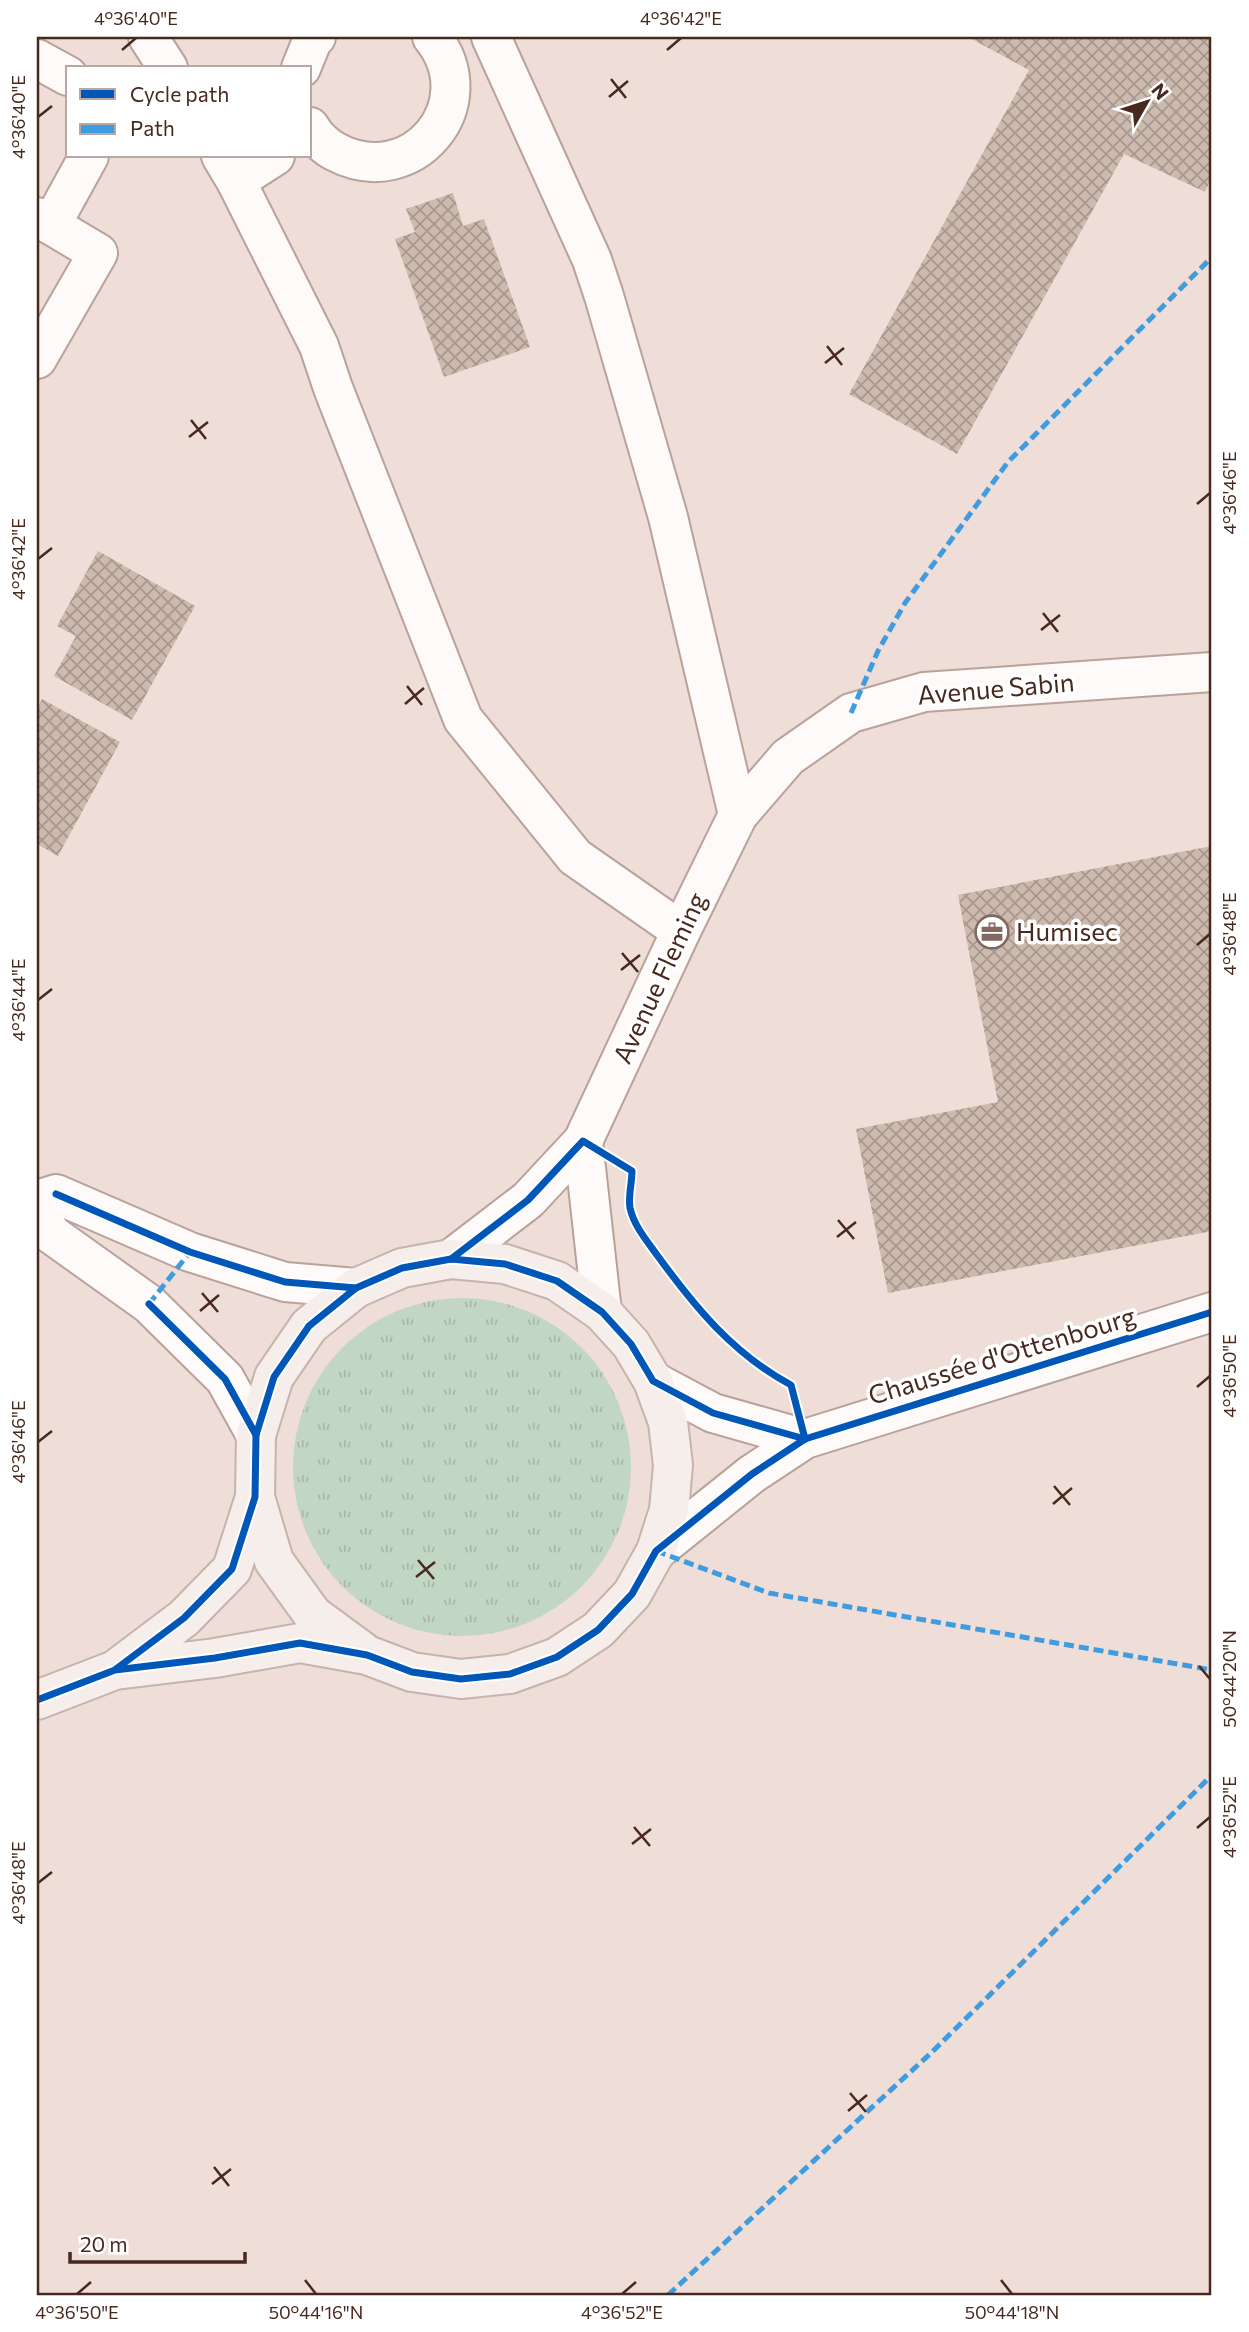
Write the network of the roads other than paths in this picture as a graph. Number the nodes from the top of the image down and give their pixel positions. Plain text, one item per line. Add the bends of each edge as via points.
1 (148, 37) edge
2 (493, 38) edge
3 (436, 43) edge
4 (37, 59) edge
5 (167, 66) edge
6 (66, 75) edge
7 (312, 132) edge
8 (88, 158) edge
9 (267, 158) edge
10 (229, 168) edge
11 (44, 221) edge
12 (37, 359) edge
13 (1212, 672) edge
14 (738, 815) junction
15 (681, 930) junction
16 (583, 1141) junction
17 (37, 1200) edge
18 (37, 1211) edge
19 (451, 1259) junction
20 (356, 1288) junction
21 (602, 1312) junction
22 (1212, 1312) edge
23 (653, 1381) junction
24 (256, 1435) junction
25 (804, 1439) junction
26 (255, 1497) junction
27 (656, 1551) junction
28 (367, 1655) junction
29 (115, 1670) junction
30 (37, 1700) edge

1 - 5 street
2 - 3 street
2 - 14 street via 604,296 668,517
3 - 7 street via 450,74 450,100 441,125 424,145 401,159 375,163 351,160
4 - 6 street
8 - 11 street
9 - 10 street
10 - 15 street via 319,346 464,719 575,857
11 - 12 street via 98,253
13 - 14 street, Avenue Sabin via 924,692 851,713 788,757
14 - 15 street, Avenue Fleming
15 - 16 street, Avenue Fleming
16 - 19 street via 528,1200
16 - 21 street
17 - 20 street via 56,1194 190,1252 285,1282
18 - 24 street via 51,1234 149,1304 225,1379
19 - 20 main road, Chaussée d'Ottenbourg via 402,1268
19 - 21 main road, Chaussée d'Ottenbourg via 505,1264 557,1281
20 - 24 main road, Chaussée d'Ottenbourg via 309,1326 274,1377
21 - 23 main road, Chaussée d'Ottenbourg via 631,1344
22 - 25 street, Chaussée d'Ottenbourg
23 - 25 street via 713,1413
23 - 27 main road, Chaussée d'Ottenbourg via 668,1422 673,1465 669,1510
24 - 26 main road, Chaussée d'Ottenbourg
25 - 27 street, Chaussée d'Ottenbourg
26 - 28 main road, Chaussée d'Ottenbourg via 274,1561 313,1615
26 - 29 main road, Chaussée d'Ottenbourg via 232,1569 184,1618
27 - 28 main road, Chaussée d'Ottenbourg via 632,1594 598,1630 557,1657 510,1674 461,1679 412,1672
28 - 29 main road, Chaussée d'Ottenbourg via 300,1643
29 - 30 main road, Chaussée d'Ottenbourg

